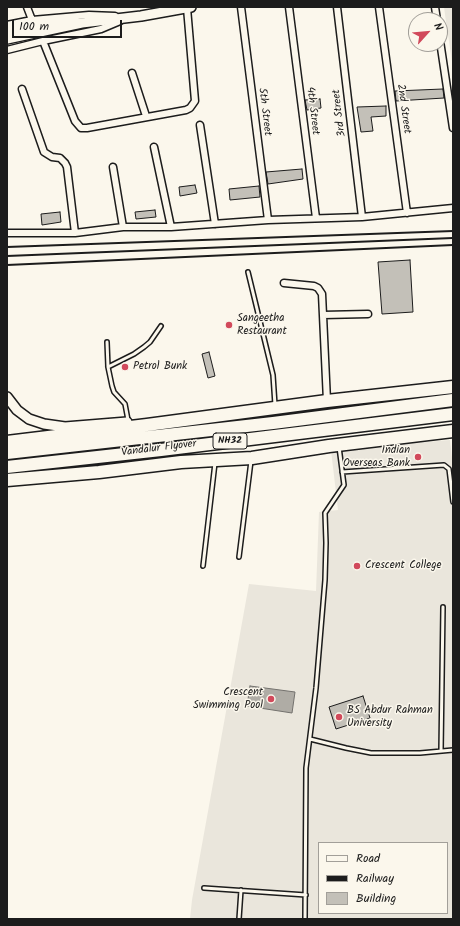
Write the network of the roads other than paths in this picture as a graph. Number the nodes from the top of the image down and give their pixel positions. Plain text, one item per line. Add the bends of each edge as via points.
1 (27, 7) edge
2 (189, 7) edge
3 (241, 7) edge
4 (289, 7) edge
5 (337, 7) edge
6 (379, 7) edge
7 (126, 17) junction
8 (32, 20) junction
9 (80, 24) junction
10 (7, 25) edge
11 (7, 32) edge
12 (7, 39) edge
13 (43, 41) junction
14 (7, 50) edge
15 (442, 52) edge
16 (132, 73) dead end
17 (22, 89) dead end
18 (146, 116) junction
19 (200, 125) dead end
20 (453, 128) edge
21 (154, 147) dead end
22 (113, 167) dead end
23 (453, 208) edge
24 (407, 213) junction
25 (362, 217) junction
26 (316, 218) junction
27 (268, 220) junction
28 (215, 224) junction
29 (122, 227) junction
30 (171, 227) junction
31 (75, 232) junction
32 (7, 233) edge
33 (248, 272) dead end
34 (284, 283) dead end
35 (368, 314) dead end
36 (323, 315) junction
37 (161, 326) dead end
38 (107, 342) dead end
39 (108, 368) junction
40 (453, 387) edge
41 (7, 397) edge
42 (453, 400) edge
43 (327, 401) junction
44 (275, 407) junction
45 (453, 414) edge
46 (128, 422) junction
47 (169, 422) junction
48 (453, 431) edge
49 (7, 442) edge
50 (339, 445) junction
51 (7, 453) edge
52 (252, 458) junction
53 (215, 461) junction
54 (7, 467) edge
55 (342, 472) junction
56 (7, 480) edge
57 (453, 502) edge
58 (238, 557) dead end
59 (203, 566) dead end
60 (443, 607) dead end
61 (310, 739) junction
62 (453, 750) edge
63 (441, 751) junction
64 (204, 888) dead end
65 (241, 890) junction
66 (306, 895) junction
67 (239, 919) edge
68 (305, 919) edge

1 - 8 street
2 - 7 street
2 - 18 street via 195,101 186,110
3 - 27 street, 5th Street
4 - 26 street, 4th Street
5 - 25 street, 3rd Street
6 - 24 street, 2nd Street
7 - 8 street via 89,15
7 - 9 street
7 - 13 street via 101,29
8 - 10 street
9 - 11 street via 73,19
9 - 12 street
13 - 14 street
13 - 18 street via 81,128
15 - 20 street
16 - 18 street
17 - 31 street via 42,148 47,155 60,158 67,167
19 - 28 street
21 - 30 street
22 - 29 street
23 - 24 street
24 - 25 street
25 - 26 street
26 - 27 street
27 - 28 street
28 - 30 street
29 - 30 street
29 - 31 street
31 - 32 street
33 - 44 lane via 273,375
34 - 36 street via 318,288 322,294
35 - 36 street
36 - 43 street
37 - 39 lane via 144,347
38 - 39 lane
39 - 46 lane via 114,392 125,404
40 - 43 highway
41 - 46 street via 16,410 29,419 44,424 65,427
42 - 51 highway, Vandalur Flyover / NH32
43 - 44 highway
44 - 47 highway
45 - 54 highway, Vandalur Flyover / NH32
46 - 47 street
47 - 49 highway
48 - 50 highway
50 - 52 highway
50 - 55 lane
52 - 53 highway
52 - 58 lane
53 - 56 highway via 181,462
53 - 59 lane
55 - 57 lane via 444,465 449,469
55 - 61 lane via 344,486 325,513 324,580
60 - 63 lane
61 - 63 lane via 371,753
61 - 66 lane via 306,768
62 - 63 lane
64 - 65 lane
65 - 66 lane
65 - 67 lane
66 - 68 lane

